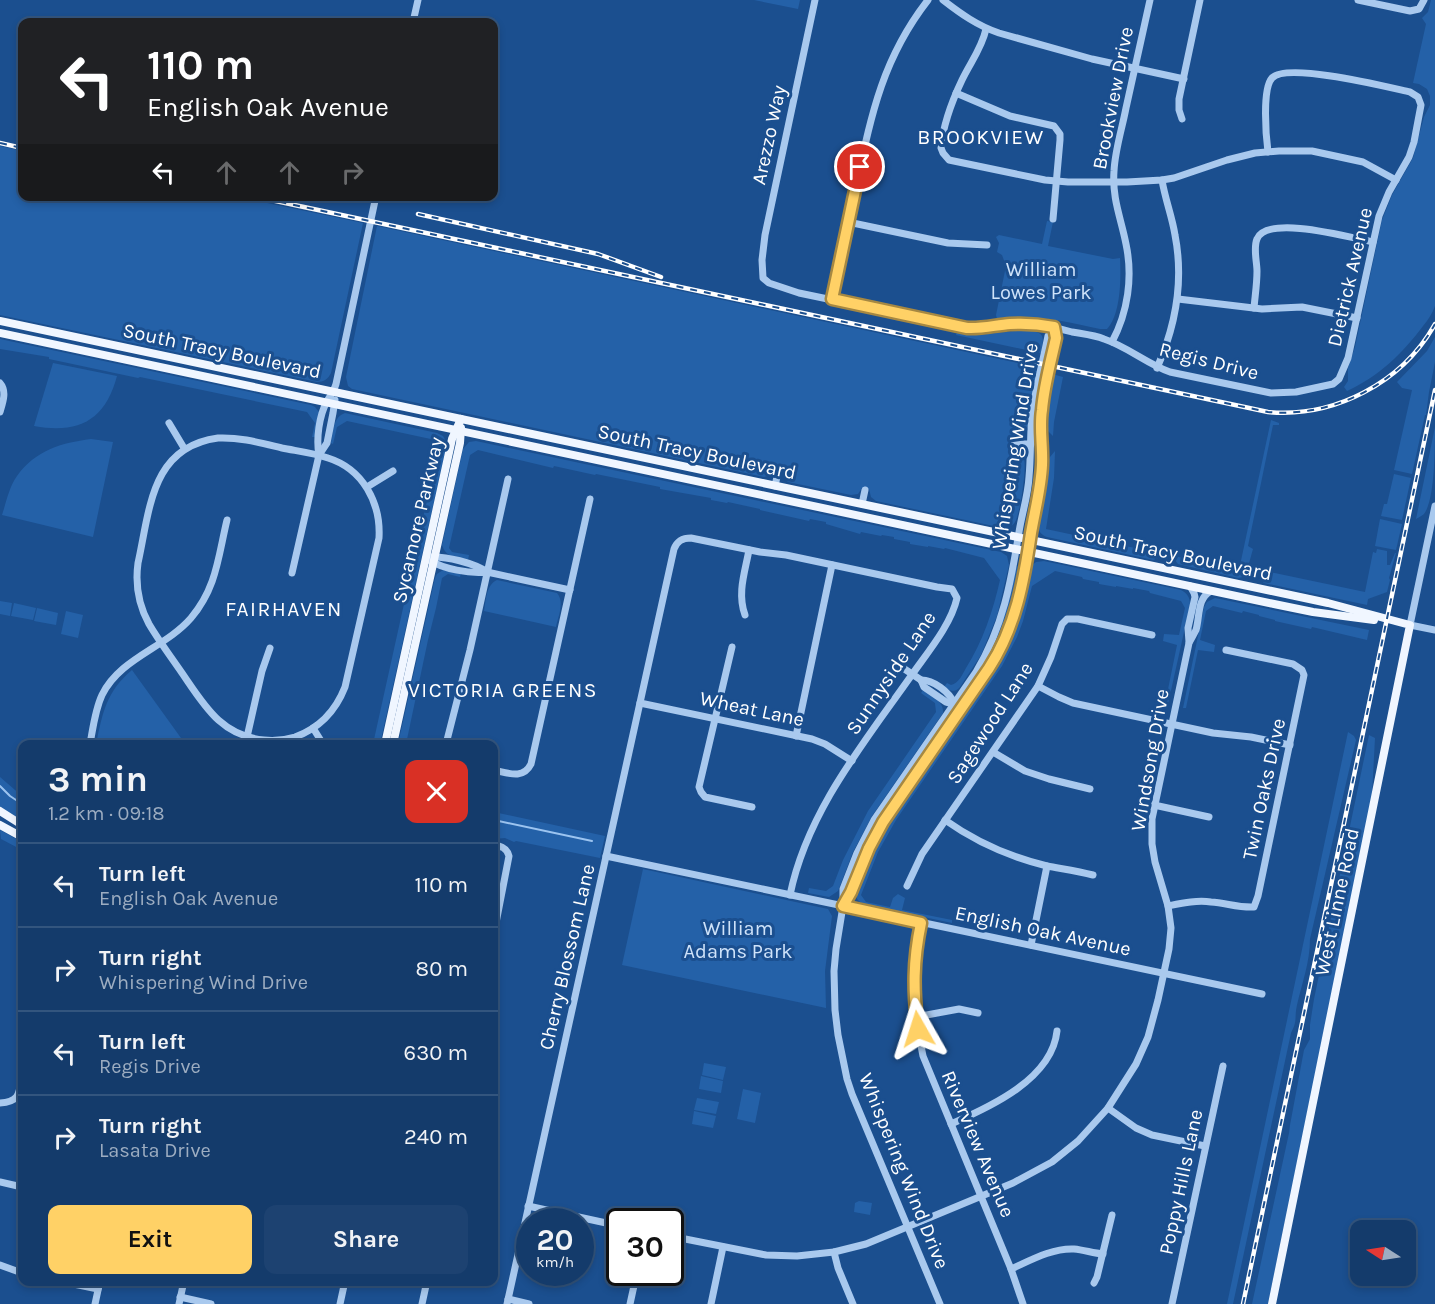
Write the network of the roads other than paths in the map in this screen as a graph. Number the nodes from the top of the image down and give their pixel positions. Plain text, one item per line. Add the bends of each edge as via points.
1 (418, 0) edge
2 (815, 0) edge
3 (928, 0) edge
4 (943, 0) edge
5 (1150, 0) edge
6 (1200, 0) edge
7 (1358, 0) edge
8 (1424, 0) edge
9 (414, 18) edge
10 (986, 29) junction
11 (1135, 68) junction
12 (1184, 79) junction
13 (956, 93) junction
14 (1182, 119) dead end
15 (1268, 152) junction
16 (1162, 180) junction
17 (1396, 180) junction
18 (1057, 182) junction
19 (1114, 182) junction
20 (375, 201) edge
21 (1053, 219) dead end
22 (848, 222) junction
23 (1372, 242) junction
24 (987, 245) dead end
25 (763, 278) joint
26 (832, 299) junction
27 (1178, 300) junction
28 (1254, 308) junction
29 (1357, 318) junction
30 (0, 321) edge
31 (1054, 327) junction
32 (0, 333) edge
33 (1112, 342) junction
34 (1157, 368) junction
35 (1336, 382) joint
36 (0, 383) edge
37 (334, 392) junction
38 (331, 404) junction
39 (1, 410) edge
40 (460, 419) junction
41 (169, 423) dead end
42 (458, 431) junction
43 (1014, 444) dead end
44 (1031, 444) junction
45 (184, 448) junction
46 (318, 455) junction
47 (393, 471) dead end
48 (778, 472) dead end
49 (508, 479) dead end
50 (775, 486) junction
51 (367, 487) junction
52 (865, 490) dead end
53 (590, 499) dead end
54 (862, 504) junction
55 (1435, 507) edge
56 (227, 520) dead end
57 (1018, 537) junction
58 (1030, 540) junction
59 (1017, 549) junction
60 (749, 550) junction
61 (1028, 552) junction
62 (432, 559) junction
63 (832, 565) junction
64 (487, 572) junction
65 (292, 573) dead end
66 (1190, 586) junction
67 (570, 590) junction
68 (1211, 591) junction
69 (745, 615) dead end
70 (1387, 620) junction
71 (1410, 625) junction
72 (1435, 630) edge
73 (1152, 635) dead end
74 (161, 643) junction
75 (1189, 643) junction
76 (732, 647) dead end
77 (270, 648) dead end
78 (1226, 650) dead end
79 (894, 662) dead end
80 (912, 674) junction
81 (1038, 686) junction
82 (640, 703) junction
83 (954, 703) junction
84 (961, 708) junction
85 (716, 719) junction
86 (1172, 724) junction
87 (313, 728) junction
88 (796, 736) junction
89 (247, 737) junction
90 (91, 740) edge
91 (264, 740) edge
92 (285, 740) edge
93 (320, 740) edge
94 (386, 740) edge
95 (394, 740) edge
96 (447, 740) edge
97 (1290, 745) junction
98 (993, 752) junction
99 (852, 762) junction
100 (498, 771) edge
101 (1090, 789) dead end
102 (1154, 805) junction
103 (752, 807) dead end
104 (0, 812) edge
105 (1209, 817) dead end
106 (945, 820) junction
107 (18, 823) edge
108 (0, 825) edge
109 (18, 835) edge
110 (498, 846) edge
111 (606, 856) junction
112 (1047, 866) junction
113 (1093, 875) dead end
114 (907, 886) dead end
115 (790, 895) junction
116 (843, 906) junction
117 (1168, 906) junction
118 (498, 914) edge
119 (921, 923) junction
120 (1031, 945) junction
121 (1164, 973) junction
122 (1262, 994) dead end
123 (978, 1013) dead end
124 (916, 1017) junction
125 (1058, 1031) dead end
126 (1223, 1066) dead end
127 (18, 1094) edge
128 (0, 1103) edge
129 (1108, 1108) junction
130 (951, 1124) junction
131 (1205, 1146) junction
132 (0, 1182) edge
133 (18, 1186) edge
134 (981, 1196) junction
135 (528, 1206) junction
136 (1112, 1215) dead end
137 (606, 1223) edge
138 (907, 1227) junction
139 (684, 1239) edge
140 (723, 1246) junction
141 (834, 1252) junction
142 (1102, 1254) junction
143 (0, 1265) edge
144 (1011, 1269) junction
145 (18, 1272) edge
146 (1094, 1283) dead end
147 (99, 1286) edge
148 (183, 1286) edge
149 (344, 1286) edge
150 (426, 1286) edge
151 (634, 1286) edge
152 (180, 1301) edge
153 (507, 1302) edge
154 (95, 1304) edge
155 (211, 1304) edge
156 (339, 1304) edge
157 (422, 1304) edge
158 (529, 1304) edge
159 (630, 1304) edge
160 (711, 1304) edge
161 (854, 1304) edge
162 (940, 1304) edge
163 (1023, 1304) edge
164 (1172, 1304) edge
165 (1272, 1304) edge

1 - 9 street
2 - 25 street, Arezzo Way via 765,235
3 - 22 street via 897,49 877,95
4 - 10 street
5 - 11 street, Brookview Drive
6 - 12 street
7 - 8 street via 1410,11 1419,9
10 - 11 street
10 - 13 street
11 - 12 street
11 - 19 street, Brookview Drive
12 - 14 street via 1179,99
13 - 18 street via 1010,116 1058,129
13 - 18 street via 942,143 942,153 949,160
15 - 16 street
15 - 17 street via 1312,151 1354,159
15 - 17 street, Dietrick Avenue via 1268,87 1279,74 1327,75 1410,92 1421,101 1421,109 1412,149
16 - 19 street
16 - 27 street via 1177,247
17 - 23 street, Dietrick Avenue
18 - 19 street
18 - 21 street
19 - 33 street, Brookview Drive via 1129,280 1124,314
20 - 37 street
22 - 24 street via 948,243
22 - 26 street
23 - 28 street via 1300,228 1264,231 1256,242
23 - 29 street, Dietrick Avenue
25 - 26 street, Regis Drive via 799,293
26 - 31 street, Regis Drive via 967,328 1018,323
27 - 28 street
27 - 34 street
28 - 29 street via 1302,307
29 - 35 street, Dietrick Avenue via 1348,358
30 - 37 main road, South Tracy Boulevard
31 - 33 street, Regis Drive
31 - 44 street, Whispering Wind Drive via 1048,336 1035,398
31 - 58 street, Whispering Wind Drive via 1056,338 1041,417 1041,484
32 - 38 main road, South Tracy Boulevard
33 - 34 street, Regis Drive
34 - 35 street, Regis Drive via 1272,393 1296,392
36 - 39 street via 4,394
37 - 38 street
37 - 40 main road, South Tracy Boulevard
38 - 42 main road, South Tracy Boulevard
38 - 46 street via 317,440
40 - 42 main road, Sycamore Parkway
40 - 50 main road, South Tracy Boulevard
41 - 45 street
42 - 59 main road, South Tracy Boulevard
42 - 62 main road, Sycamore Parkway
43 - 44 street
44 - 57 street, Whispering Wind Drive via 1029,483
45 - 46 street via 209,439 234,438
45 - 74 street via 164,470 155,488 136,573 143,614
46 - 51 street via 343,465
46 - 65 street
47 - 51 street
48 - 50 street
49 - 64 street
50 - 54 main road, South Tracy Boulevard
51 - 87 street via 377,510 378,538 348,678 333,710
52 - 54 street
53 - 67 street
54 - 57 main road, South Tracy Boulevard
55 - 71 street, West Linne Road
56 - 74 street via 210,590 191,618
57 - 58 main road, South Tracy Boulevard
57 - 59 street, Whispering Wind Drive
58 - 61 street, Whispering Wind Drive
58 - 70 main road, South Tracy Boulevard via 1317,601
59 - 61 main road, South Tracy Boulevard
59 - 83 street, Whispering Wind Drive via 994,638
60 - 63 street, Sunnyside Lane
60 - 69 street via 741,597
60 - 82 street, Cherry Blossom Lane via 691,538 680,540 674,549
61 - 66 main road, South Tracy Boulevard
61 - 84 street, Whispering Wind Drive via 1005,639
62 - 64 street via 441,566
62 - 94 main road, Sycamore Parkway
62 - 95 main road, Sycamore Parkway
63 - 80 street, Sunnyside Lane via 952,589 957,598 955,605
63 - 88 street
64 - 67 street
64 - 96 street
66 - 68 main road, South Tracy Boulevard
66 - 75 street, Windsong Drive via 1194,597
67 - 100 street via 530,768 518,775
68 - 70 main road, South Tracy Boulevard via 1313,612
68 - 75 street, Windsong Drive via 1202,599 1196,630
70 - 71 main road, South Tracy Boulevard
71 - 72 street, South Tracy Boulevard
71 - 165 main road, West Linne Road
73 - 81 street, Sagewood Lane via 1067,619
74 - 89 street via 207,710 226,727
74 - 90 street via 108,685
75 - 86 street, Windsong Drive
76 - 85 street
77 - 89 street
78 - 97 street, Twin Oaks Drive via 1293,664 1302,670 1304,681
79 - 80 street
80 - 83 street via 928,680 951,696
80 - 99 street, Sunnyside Lane
81 - 86 street via 1073,703
81 - 98 street, Sagewood Lane
82 - 85 street, Wheat Lane
82 - 111 street, Cherry Blossom Lane
83 - 84 street
83 - 116 street, Whispering Wind Drive via 869,828 843,889
84 - 116 street, Whispering Wind Drive via 883,822
85 - 88 street, Wheat Lane
85 - 103 street via 699,788 705,797
86 - 97 street
86 - 102 street, Windsong Drive
87 - 92 street
87 - 93 street
88 - 99 street, Wheat Lane via 825,744
89 - 91 street
97 - 117 street, Twin Oaks Drive via 1254,907 1198,901
98 - 101 street via 1025,771
98 - 106 street, Sagewood Lane
99 - 115 street, Sunnyside Lane via 808,838
102 - 105 street
102 - 117 street, Windsong Drive via 1152,844
104 - 107 main road
106 - 112 street via 987,845
106 - 114 street, Sagewood Lane
108 - 109 main road
110 - 118 street via 508,851 509,861
111 - 115 street, English Oak Avenue
111 - 135 street, Cherry Blossom Lane
112 - 113 street
112 - 120 street
115 - 116 street, English Oak Avenue
116 - 119 street, English Oak Avenue
116 - 138 street, Whispering Wind Drive via 834,971 838,1035 852,1094
117 - 121 street, Windsong Drive via 1169,949
119 - 120 street, English Oak Avenue
119 - 124 street, Riverview Avenue via 914,966
120 - 121 street, English Oak Avenue
121 - 122 street, English Oak Avenue
121 - 129 street, Windsong Drive via 1142,1052
123 - 124 street via 959,1009
124 - 130 street, Riverview Avenue via 923,1056
125 - 130 street via 1052,1051 1036,1072 1005,1098
126 - 131 street, Poppy Hills Lane
127 - 128 street via 9,1103
129 - 131 street via 1152,1135
129 - 134 street, Windsong Drive via 1052,1162
130 - 134 street, Riverview Avenue
131 - 164 street, Poppy Hills Lane
132 - 133 street
134 - 138 street, Windsong Drive
134 - 144 street, Riverview Avenue
135 - 137 street
135 - 153 street, Cherry Blossom Lane
136 - 142 street
138 - 141 street, Windsong Drive
138 - 162 street, Whispering Wind Drive
139 - 140 street, Windsong Drive
140 - 141 street, Windsong Drive via 766,1255
140 - 160 street
141 - 161 street
142 - 144 street via 1062,1250
142 - 146 street
143 - 145 street
144 - 163 street, Riverview Avenue
147 - 154 street
148 - 152 street
149 - 156 street
150 - 157 street
151 - 159 street
152 - 155 street
153 - 158 street

